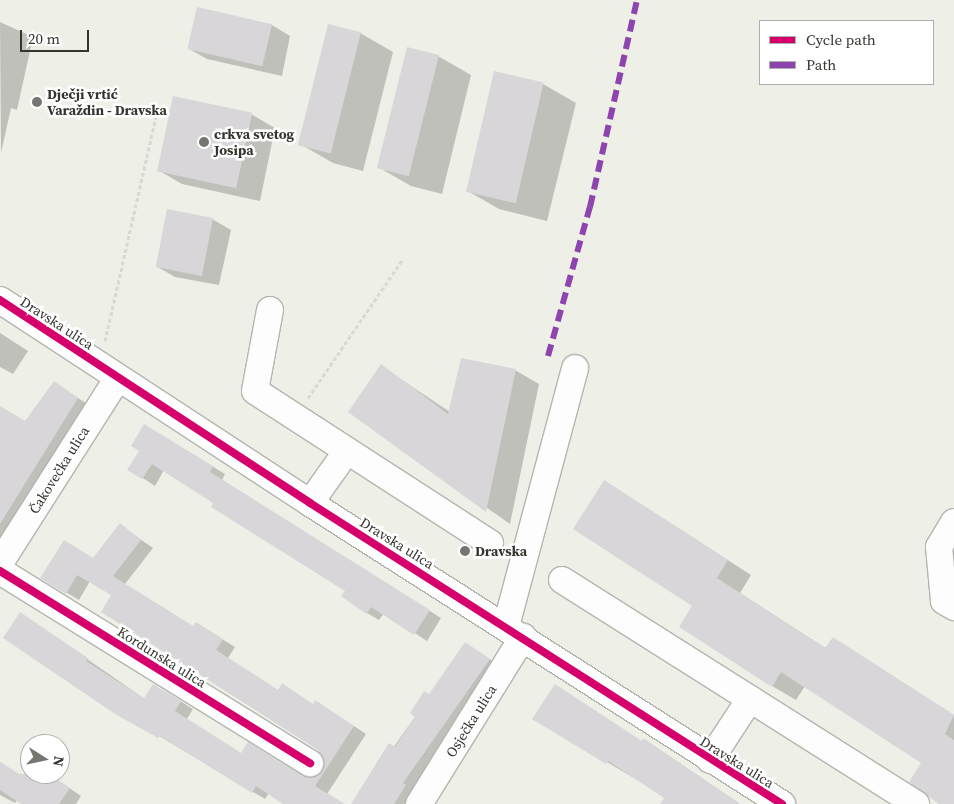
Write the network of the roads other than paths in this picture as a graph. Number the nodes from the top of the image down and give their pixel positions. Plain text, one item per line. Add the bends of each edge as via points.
1 (0, 300) edge
2 (270, 310) dead end
3 (575, 368) dead end
4 (118, 378) junction
5 (348, 452) junction
6 (310, 504) junction
7 (954, 522) edge
8 (490, 543) dead end
9 (0, 563) edge
10 (0, 571) edge
11 (562, 580) dead end
12 (954, 607) edge
13 (515, 632) junction
14 (750, 699) junction
15 (710, 760) junction
16 (310, 763) dead end
17 (419, 804) edge
18 (782, 804) edge
19 (916, 804) edge

1 - 4 street, Dravska ulica
2 - 5 street via 255,391
3 - 13 street, Osječka ulica
4 - 6 street, Dravska ulica
4 - 9 street, Čakovečka ulica
5 - 6 street
5 - 8 street
6 - 13 street, Dravska ulica
7 - 12 street via 938,547 944,600
10 - 16 street, Kordunska ulica
11 - 14 street
13 - 15 street, Dravska ulica
13 - 17 street, Osječka ulica
14 - 15 street
14 - 19 street
15 - 18 street, Dravska ulica

